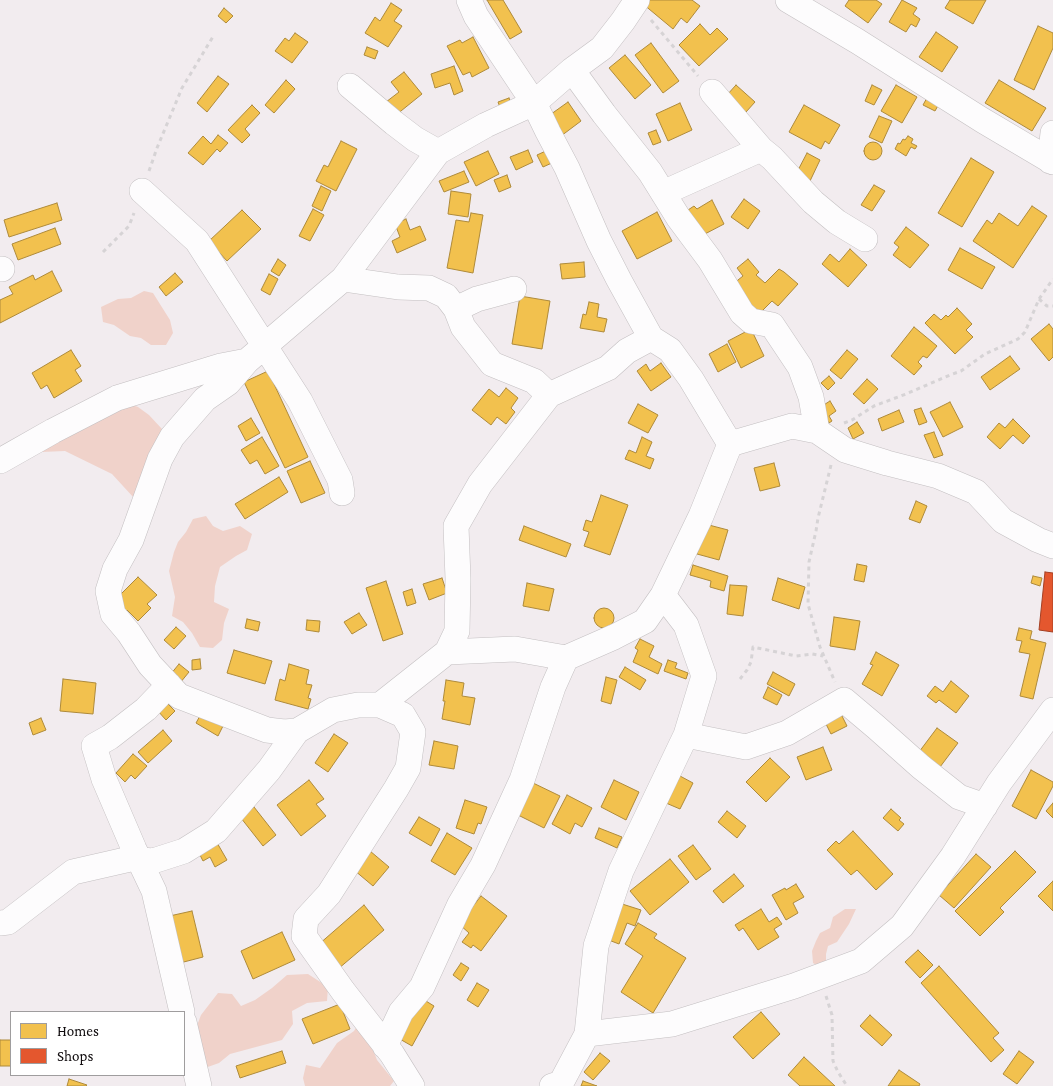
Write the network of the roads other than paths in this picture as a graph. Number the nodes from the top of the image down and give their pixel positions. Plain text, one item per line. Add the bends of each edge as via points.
1 (469, 0) edge
2 (788, 0) edge
3 (636, 1) edge
4 (572, 70) junction
5 (350, 86) dead end
6 (712, 92) road end
7 (534, 103) junction
8 (1053, 133) edge
9 (760, 149) junction
10 (438, 152) junction
11 (1051, 162) edge
12 (142, 191) road end
13 (663, 193) junction
14 (865, 239) dead end
15 (343, 278) junction
16 (514, 289) dead end
17 (456, 309) junction
18 (651, 338) junction
19 (256, 354) junction
20 (549, 395) junction
21 (817, 431) junction
22 (730, 444) junction
23 (0, 461) edge
24 (342, 493) dead end
25 (1053, 546) edge
26 (663, 595) junction
27 (447, 652) junction
28 (566, 658) junction
29 (169, 685) junction
30 (380, 705) junction
31 (1053, 710) edge
32 (297, 731) junction
33 (686, 736) junction
34 (985, 806) junction
35 (138, 859) junction
36 (0, 923) edge
37 (182, 1011) edge
38 (185, 1026) edge
39 (587, 1034) junction
40 (385, 1046) junction
41 (558, 1085) edge
42 (199, 1086) edge
43 (412, 1086) edge

1 - 7 street via 476,16
2 - 11 street
3 - 4 street via 602,48
4 - 7 street
4 - 13 street
5 - 10 street via 408,134
6 - 9 street
7 - 10 street
7 - 18 street via 568,168 599,241
8 - 11 street
9 - 13 street
9 - 14 street via 813,202
10 - 15 street
12 - 19 street via 197,241
13 - 21 street via 742,313 751,321 772,325 800,367 811,397
15 - 17 street via 398,287 429,288 446,296
15 - 19 street
16 - 17 street via 477,299
17 - 20 street via 463,327 492,364 534,381
18 - 20 street via 627,351 608,368
18 - 22 street via 670,350 691,378
19 - 23 street via 117,398
19 - 24 street via 304,409 340,480
19 - 29 street via 228,383 205,399 172,438 160,459 131,540 108,591 113,614
20 - 27 street via 480,484 456,526 456,631
21 - 22 street via 792,426
21 - 25 street via 845,450 938,476 976,492 1003,521
22 - 26 street via 701,516
26 - 28 street via 645,621
26 - 33 street via 686,625 704,676
27 - 28 street via 515,650
27 - 30 street
28 - 40 street via 522,780 483,865 460,904 422,987 401,1012
29 - 32 street via 179,696 267,730
29 - 35 street via 146,709 94,746
30 - 32 street via 358,704 334,710
30 - 40 street via 403,715 413,732 408,768 329,894 306,919 304,936
31 - 34 street
32 - 35 street via 269,770 216,831 184,850 153,861
33 - 34 street via 746,747 787,733 844,700 959,797
33 - 39 street via 621,871 596,946
34 - 39 street via 954,856 902,926 861,961 785,989 672,1024
35 - 36 street via 73,872 8,922
35 - 37 street via 154,891
38 - 42 street
39 - 41 street
40 - 43 street

